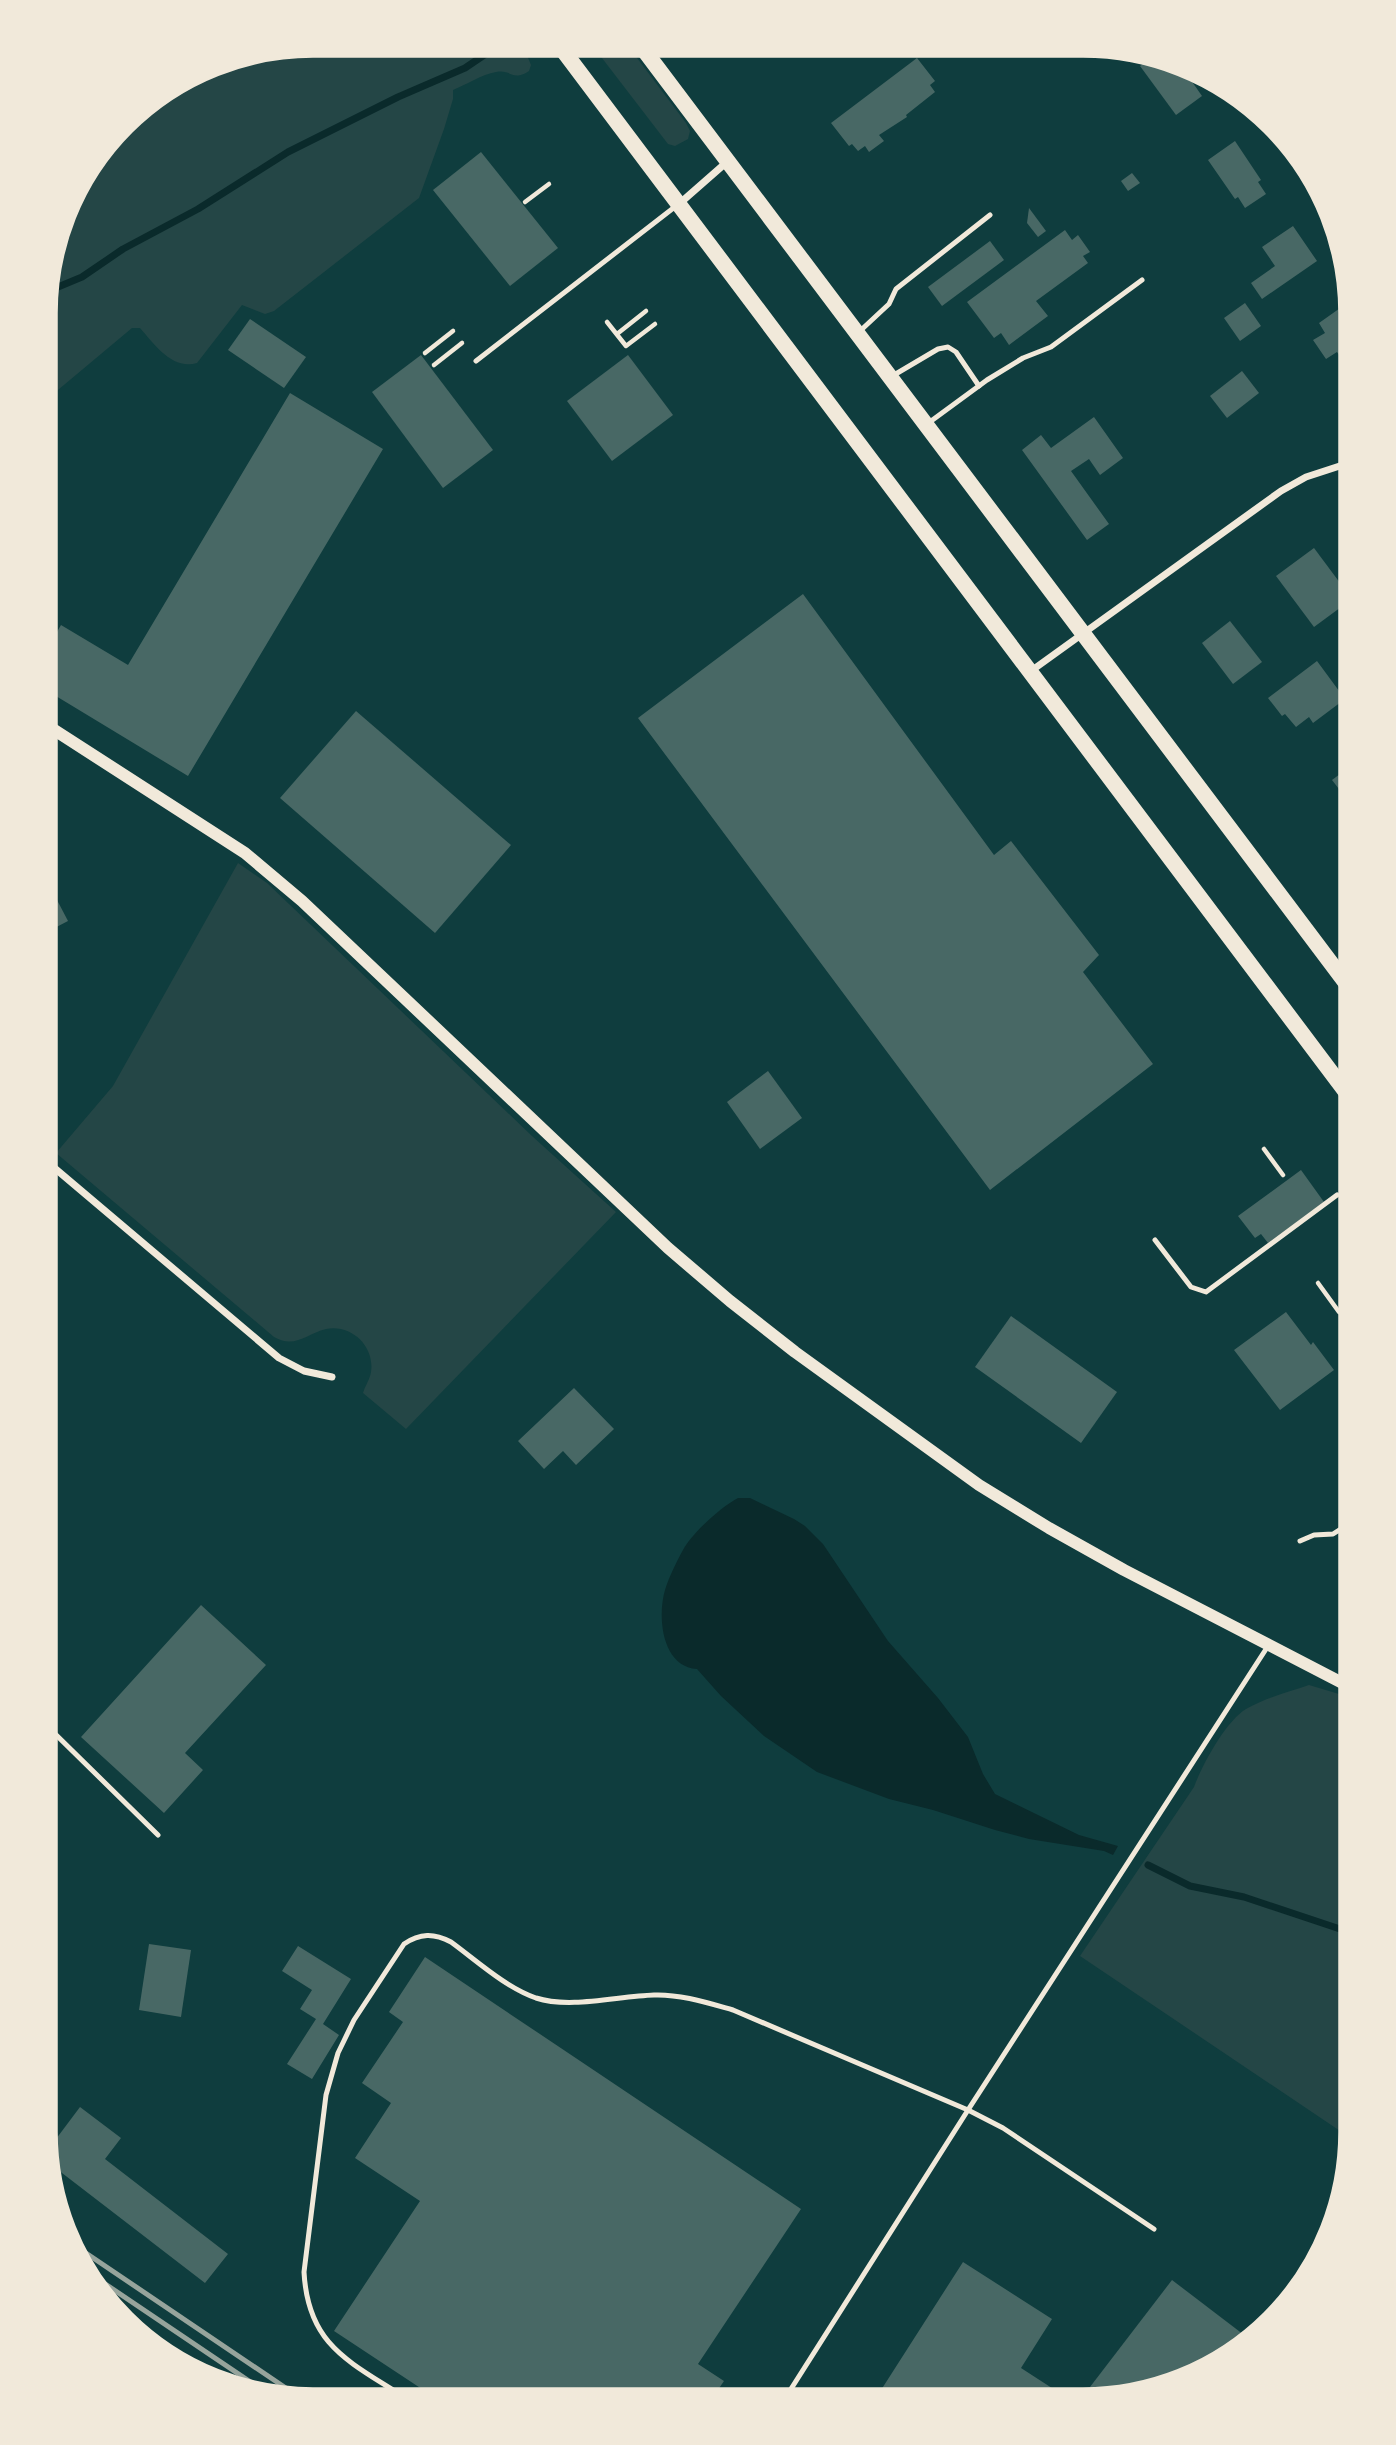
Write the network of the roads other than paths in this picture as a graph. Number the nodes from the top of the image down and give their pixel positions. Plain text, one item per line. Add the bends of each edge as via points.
1 (567, 56) edge
2 (649, 56) edge
3 (729, 161) junction
4 (679, 204) junction
5 (990, 215) dead end
6 (1142, 280) dead end
7 (858, 333) junction
8 (476, 361) dead end
9 (891, 377) junction
10 (979, 386) junction
11 (926, 425) junction
12 (1340, 465) edge
13 (1083, 633) junction
14 (1031, 671) junction
15 (56, 730) edge
16 (1340, 975) edge
17 (1340, 1077) edge
18 (56, 1169) edge
19 (1337, 1195) dead end
20 (1155, 1240) dead end
21 (332, 1377) dead end
22 (1340, 1530) edge
23 (1300, 1541) dead end
24 (1268, 1645) junction
25 (1340, 1682) edge
26 (56, 1735) edge
27 (158, 1835) dead end
28 (968, 2110) junction
29 (1154, 2229) dead end
30 (392, 2389) edge
31 (791, 2389) edge

1 - 4 main road
2 - 3 main road
3 - 4 street
3 - 7 main road
4 - 8 lane
4 - 14 main road
5 - 7 lane via 896,289 889,304
6 - 10 lane via 1051,347 1023,358
7 - 9 main road
9 - 10 lane via 948,347
9 - 11 main road
10 - 11 lane
11 - 13 main road
12 - 13 street via 1281,491
13 - 14 street
13 - 16 main road
14 - 17 main road
15 - 24 street via 245,853 302,901 668,1248 806,1360 979,1485 1080,1545
18 - 21 street via 279,1358 304,1371
19 - 20 lane via 1206,1292 1191,1287
22 - 23 lane
24 - 25 street
24 - 28 lane
26 - 27 lane
28 - 29 lane via 1003,2128
28 - 30 lane via 733,2010 657,1994 561,2002 539,1999 518,1991 439,1936 413,1938 404,1944 354,2020 338,2053 326,2095 304,2273 308,2306 322,2336
28 - 31 lane

